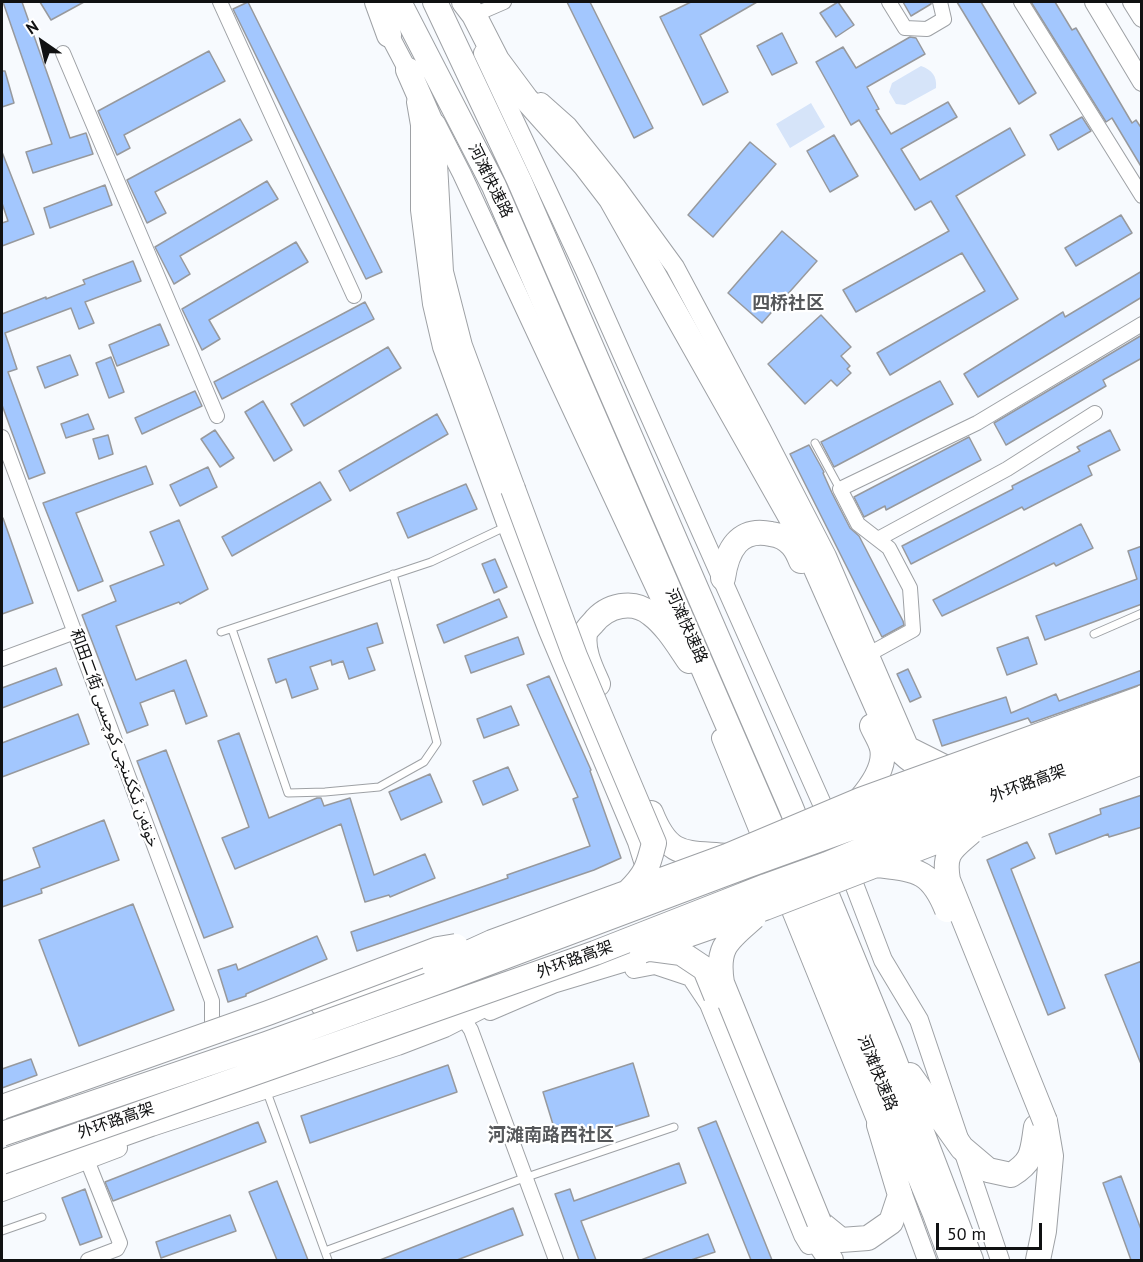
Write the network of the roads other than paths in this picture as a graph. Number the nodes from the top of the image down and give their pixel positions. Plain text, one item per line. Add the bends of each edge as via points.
1 (220, 2) edge
2 (372, 2) edge
3 (377, 2) edge
4 (399, 2) edge
5 (435, 2) edge
6 (504, 2) edge
7 (889, 2) edge
8 (940, 2) edge
9 (1021, 2) edge
10 (1094, 2) edge
11 (1132, 2) edge
12 (465, 6) edge
13 (1142, 18) edge
14 (389, 35) junction
15 (63, 53) dead end
16 (502, 66) junction
17 (411, 76) junction
18 (1142, 82) edge
19 (1142, 196) edge
20 (354, 296) dead end
21 (1142, 324) edge
22 (1095, 413) dead end
23 (217, 416) dead end
24 (2, 437) edge
25 (815, 443) dead end
26 (840, 489) junction
27 (507, 526) junction
28 (878, 540) junction
29 (393, 574) junction
30 (723, 578) junction
31 (1142, 613) edge
32 (232, 628) junction
33 (75, 632) junction
34 (221, 632) dead end
35 (1094, 634) dead end
36 (869, 654) junction
37 (2, 659) edge
38 (690, 661) junction
39 (1142, 698) edge
40 (1142, 711) edge
41 (1142, 723) edge
42 (1142, 741) edge
43 (1142, 762) edge
44 (991, 769) junction
45 (940, 771) junction
46 (1142, 773) edge
47 (820, 799) junction
48 (860, 800) junction
49 (980, 823) junction
50 (762, 839) junction
51 (727, 856) junction
52 (874, 865) junction
53 (640, 891) junction
54 (858, 892) junction
55 (765, 908) junction
56 (796, 923) junction
57 (511, 935) junction
58 (649, 949) junction
59 (573, 978) junction
60 (501, 996) junction
61 (465, 1021) junction
62 (219, 1041) junction
63 (266, 1044) junction
64 (890, 1049) junction
65 (205, 1090) junction
66 (268, 1095) junction
67 (2, 1107) edge
68 (2, 1115) edge
69 (1040, 1124) junction
70 (879, 1125) junction
71 (674, 1127) dead end
72 (2, 1134) edge
73 (962, 1148) junction
74 (87, 1160) junction
75 (2, 1162) edge
76 (2, 1178) edge
77 (524, 1178) junction
78 (2, 1192) edge
79 (42, 1217) dead end
80 (814, 1225) junction
81 (2, 1231) edge
82 (325, 1251) junction
83 (88, 1260) edge
84 (328, 1260) edge
85 (556, 1260) edge
86 (819, 1260) edge
87 (831, 1260) edge
88 (927, 1260) edge
89 (952, 1260) edge
90 (971, 1260) edge
91 (1000, 1260) edge
92 (1038, 1260) edge

1 - 20 street
2 - 14 street
3 - 14 highway
4 - 89 highway, 河滩快速路 via 494,186 840,984
5 - 64 highway, 河滩快速路 via 533,213 786,794
6 - 12 street
7 - 8 street via 905,28 927,29 944,19
9 - 19 street
10 - 18 street
11 - 13 street
12 - 16 highway
12 - 30 street
14 - 17 street
15 - 23 street
16 - 36 street via 568,126 675,267 821,545
16 - 45 highway via 611,199 795,525 892,741 903,755 926,769
17 - 27 street via 420,125 420,210 432,304 442,347
17 - 38 street via 462,174
17 - 53 highway, bridge via 433,127 441,272 460,346 575,656 654,843 648,868 639,881
21 - 26 street via 977,423
22 - 28 street via 1007,469
24 - 33 street, 和田二街 خوتەن ئىككىنچى كوچىسى
25 - 26 lane
26 - 28 street via 858,524
27 - 29 lane via 431,562
27 - 53 street via 637,842
28 - 36 street via 889,548 910,588 912,630
29 - 32 lane
29 - 32 lane via 437,743 424,762 379,787 288,793
30 - 47 street
30 - 48 highway via 730,552 741,538 758,531 781,536 792,545 810,576 882,750 880,768
31 - 35 lane
32 - 34 lane
33 - 37 street
33 - 62 street, 和田二街 خوتەن ئىككىنچى كوچىسى via 212,1001 212,1022
36 - 44 street via 909,746 945,764
38 - 50 street
38 - 51 highway via 663,625 634,605 616,606 598,617 585,633 591,666 660,834 673,848
39 - 45 highway, bridge
40 - 44 street
41 - 63 highway, 外环路高架, bridge
42 - 65 highway, 外环路高架, bridge via 595,953
43 - 49 highway, bridge
44 - 47 street via 879,812 839,810
45 - 48 highway, bridge
46 - 54 street via 892,863
47 - 54 street
48 - 51 highway, bridge
49 - 52 highway, bridge
49 - 69 highway, bridge via 948,853 948,880
50 - 53 street via 750,854
50 - 56 street
51 - 53 highway, bridge
52 - 55 highway, bridge
52 - 69 highway, bridge via 921,874 935,885
53 - 57 highway, bridge
53 - 62 street
54 - 73 street via 883,960 919,1020
55 - 58 highway, bridge
55 - 80 highway, bridge via 730,937 719,964 722,983
56 - 59 street via 778,913 767,913 702,939
56 - 70 street
57 - 63 highway, bridge
57 - 67 highway, bridge via 438,950
58 - 60 highway
58 - 80 highway, bridge via 681,953 705,969
59 - 61 street
59 - 86 street via 655,965 691,977 709,1004 803,1235
60 - 65 highway, bridge
60 - 76 highway via 397,1043
61 - 66 street
61 - 77 street
62 - 68 street
63 - 72 highway, 外环路高架, bridge
64 - 73 highway
64 - 90 highway, 河滩快速路
65 - 75 highway, 外环路高架, bridge
66 - 74 street
66 - 82 lane
69 - 73 highway via 1024,1167 1011,1175 988,1170
69 - 92 highway via 1051,1156
70 - 80 highway via 900,1195 891,1222 868,1238 841,1240
70 - 88 street
71 - 77 lane
73 - 91 street
74 - 78 street
74 - 83 street via 120,1243 117,1249
77 - 82 lane
77 - 85 street
79 - 81 lane
80 - 87 highway
82 - 84 lane

